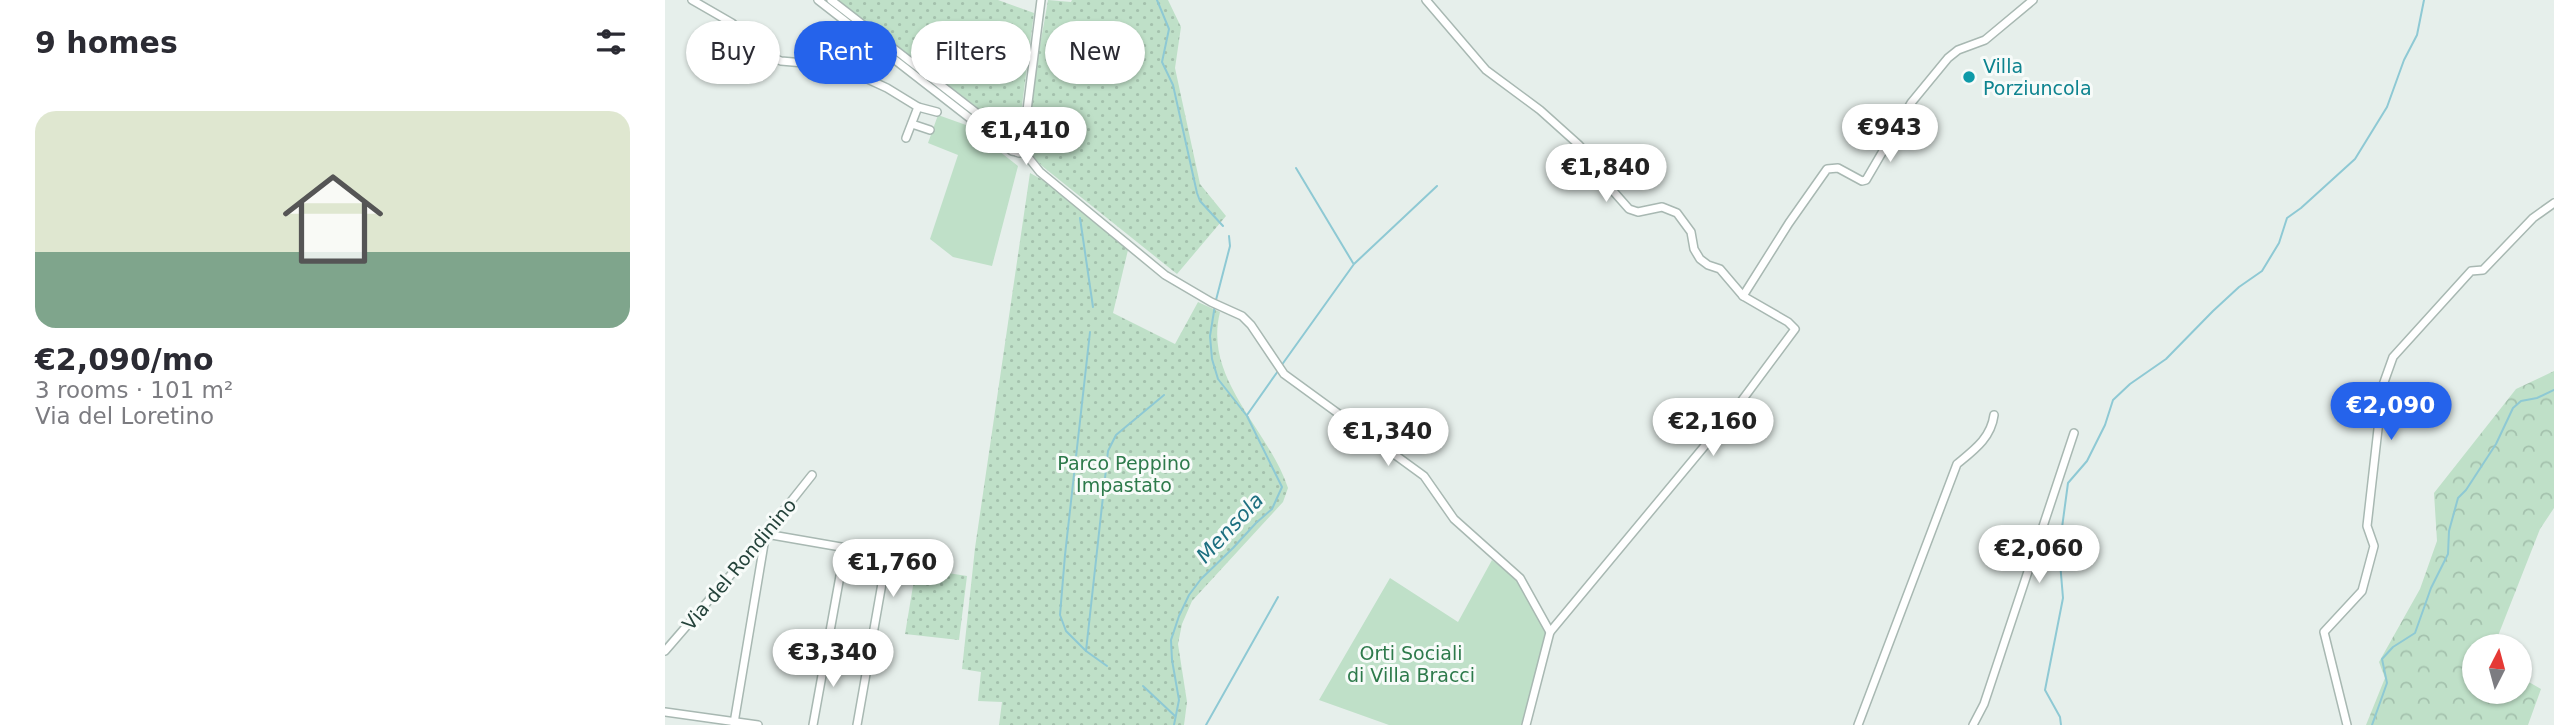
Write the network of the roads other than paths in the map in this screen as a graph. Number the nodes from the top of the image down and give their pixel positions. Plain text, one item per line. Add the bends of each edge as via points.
1 (692, 0) edge
2 (818, 0) edge
3 (831, 0) edge
4 (1041, 0) edge
5 (1426, 0) edge
6 (2033, 0) edge
7 (918, 107) junction
8 (937, 112) dead end
9 (912, 124) junction
10 (930, 130) dead end
11 (907, 138) dead end
12 (1022, 142) junction
13 (1021, 152) junction
14 (2554, 203) edge
15 (1743, 296) junction
16 (1994, 415) dead end
17 (2074, 433) dead end
18 (812, 475) dead end
19 (766, 534) junction
20 (887, 555) junction
21 (933, 564) dead end
22 (840, 576) dead end
23 (1550, 632) junction
24 (826, 649) junction
25 (665, 651) edge
26 (868, 657) junction
27 (665, 712) edge
28 (734, 723) junction
29 (745, 724) edge
30 (758, 725) edge
31 (813, 725) edge
32 (856, 725) edge
33 (1526, 725) edge
34 (1858, 725) edge
35 (1973, 725) edge
36 (2347, 725) edge

1 - 7 street via 732,23 769,56 839,66
2 - 13 street via 1011,151
3 - 12 street via 996,128
4 - 12 street
5 - 15 street via 1486,70 1579,145 1629,209 1638,212 1662,207 1677,213 1691,232 1700,259 1720,269
6 - 15 street via 1985,40 1948,58 1911,103 1866,180 1837,168 1827,169
7 - 8 street
7 - 9 street
9 - 10 street
9 - 11 street
12 - 13 street via 1014,146
13 - 23 street via 1165,275 1247,321 1284,374 1424,476 1454,519 1520,578
14 - 36 street via 2533,218 2483,270 2471,271 2393,357 2383,385 2367,526 2374,546 2362,591 2324,632
15 - 23 street via 1793,325 1791,336
16 - 34 street via 1992,428 1980,445 1957,464
17 - 35 street via 1984,704
18 - 19 street, Via del Rondinino
19 - 20 street
19 - 25 street, Via del Rondinino
19 - 28 street
20 - 21 street
20 - 26 street
22 - 24 street
23 - 33 street
24 - 26 street
24 - 31 street
26 - 32 street
27 - 28 street
28 - 29 street
29 - 30 street

